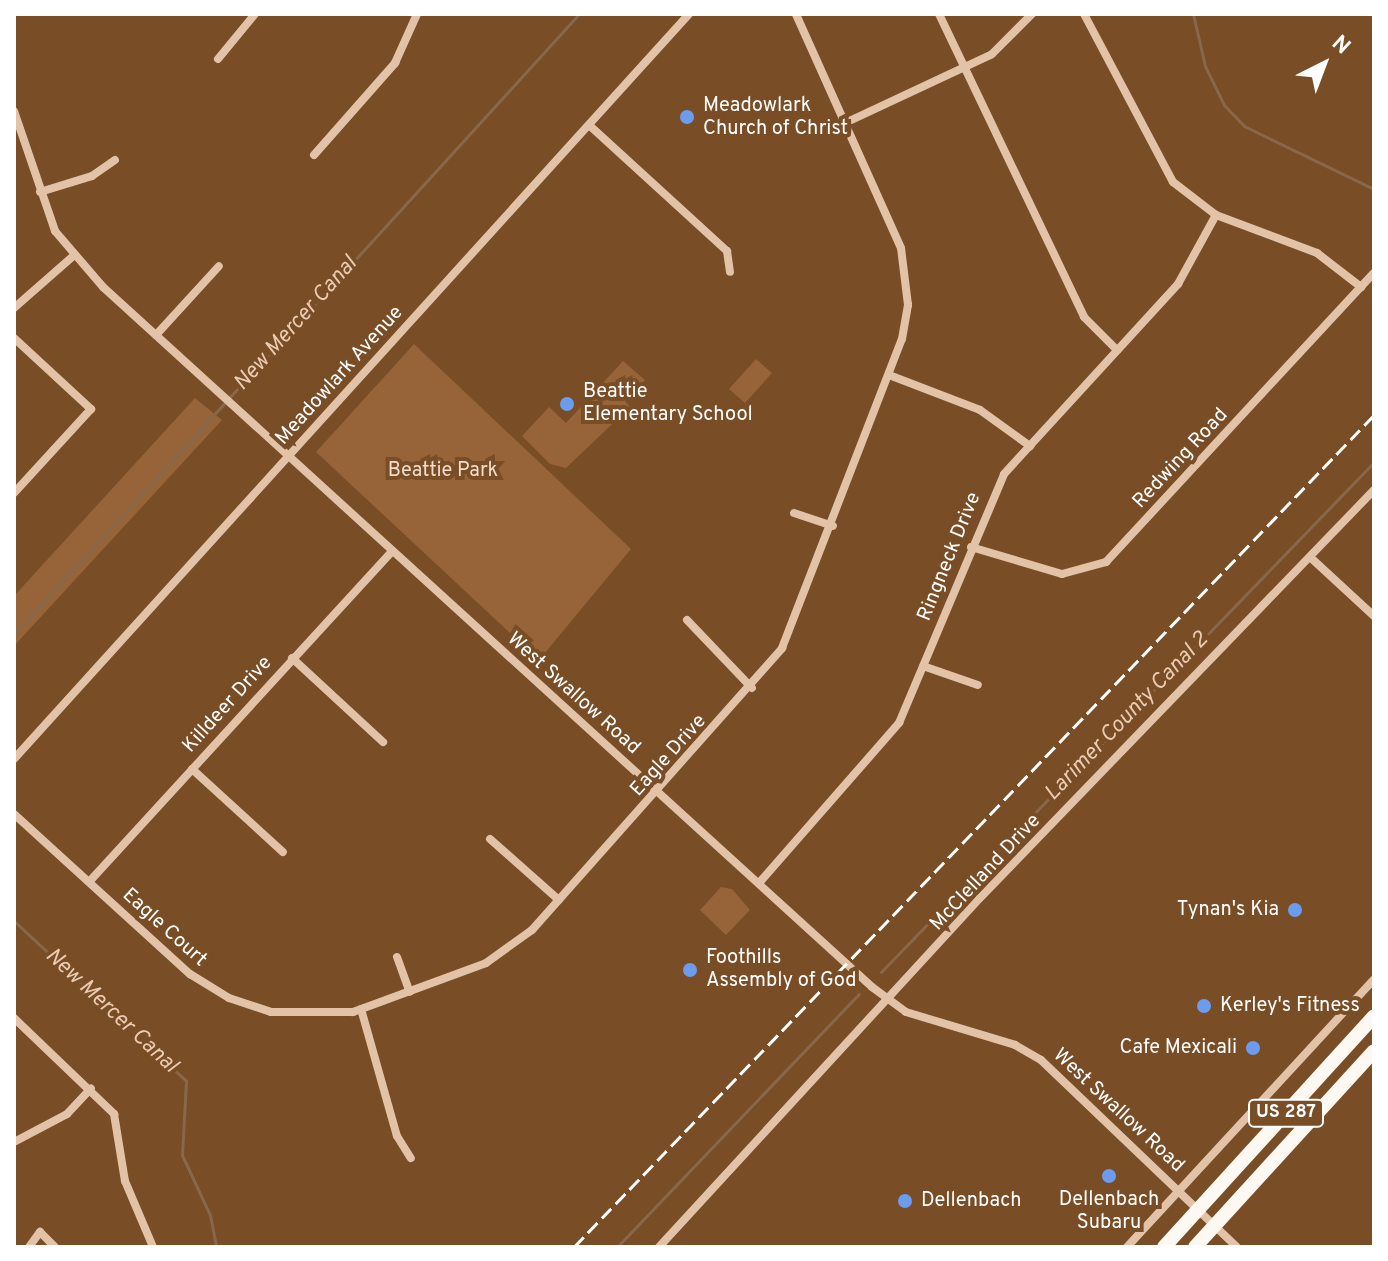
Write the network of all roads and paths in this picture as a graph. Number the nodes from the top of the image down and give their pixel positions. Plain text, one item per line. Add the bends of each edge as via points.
1 (255, 14) edge
2 (417, 14) edge
3 (689, 14) edge
4 (796, 14) edge
5 (939, 14) edge
6 (1032, 14) edge
7 (1084, 14) edge
8 (218, 59) dead end
9 (965, 67) junction
10 (14, 111) edge
11 (845, 123) junction
12 (589, 125) junction
13 (314, 155) dead end
14 (115, 160) dead end
15 (40, 192) junction
16 (1216, 215) junction
17 (72, 257) junction
18 (219, 266) dead end
19 (730, 272) dead end
20 (1374, 273) edge
21 (1361, 287) junction
22 (14, 308) edge
23 (156, 335) junction
24 (14, 338) edge
25 (1117, 350) junction
26 (889, 375) junction
27 (1030, 446) junction
28 (289, 456) junction
29 (1374, 490) edge
30 (14, 493) edge
31 (794, 513) dead end
32 (833, 526) junction
33 (971, 547) junction
34 (392, 551) junction
35 (1310, 557) junction
36 (1374, 616) edge
37 (687, 620) dead end
38 (292, 658) junction
39 (923, 666) junction
40 (978, 685) dead end
41 (752, 688) junction
42 (383, 742) dead end
43 (14, 759) edge
44 (192, 769) junction
45 (658, 792) junction
46 (14, 814) edge
47 (490, 839) dead end
48 (283, 852) dead end
49 (89, 882) junction
50 (759, 883) junction
51 (559, 900) junction
52 (397, 957) dead end
53 (476, 967) joint
54 (1374, 979) edge
55 (410, 992) junction
56 (889, 1001) junction
57 (361, 1009) junction
58 (1374, 1016) edge
59 (14, 1018) edge
60 (1374, 1051) edge
61 (91, 1088) junction
62 (14, 1142) edge
63 (411, 1158) dead end
64 (1179, 1191) junction
65 (1199, 1210) junction
66 (1215, 1225) junction
67 (29, 1247) edge
68 (55, 1247) edge
69 (153, 1247) edge
70 (659, 1247) edge
71 (1127, 1247) edge
72 (1164, 1247) edge
73 (1195, 1247) edge
74 (1237, 1247) edge

1 - 8 street
2 - 13 street via 395,63
3 - 12 street, Meadowlark Avenue
4 - 11 street, Eagle Drive
5 - 9 street
6 - 9 street via 1004,44
7 - 16 street via 1160,165
9 - 11 street
9 - 25 street via 1084,317
10 - 15 street, West Swallow Road
11 - 26 street, Eagle Drive via 905,265 906,322
12 - 19 street via 727,251
12 - 28 street, Meadowlark Avenue
14 - 15 street via 92,176
15 - 17 street, West Swallow Road
16 - 21 street via 1317,253
16 - 25 street, Ringneck Drive via 1189,269
17 - 22 street
17 - 23 street, West Swallow Road
18 - 23 street
20 - 21 street, Redwing Road
21 - 33 street, Redwing Road via 1106,562 1062,574
23 - 28 street, West Swallow Road
24 - 30 street via 91,409
25 - 27 street, Ringneck Drive
26 - 27 street via 980,410
26 - 32 street, Eagle Drive
27 - 33 street, Ringneck Drive via 996,487
28 - 34 street, West Swallow Road
28 - 43 street, Meadowlark Avenue
29 - 35 street, McClelland Drive
31 - 32 street
32 - 41 street, Eagle Drive via 792,628
33 - 39 street, Ringneck Drive
34 - 38 street, Killdeer Drive
34 - 45 street, West Swallow Road
35 - 36 street
35 - 56 street, McClelland Drive via 980,898
37 - 41 street
38 - 42 street
38 - 44 street, Killdeer Drive
39 - 40 street
39 - 50 street, Ringneck Drive via 888,739
41 - 45 street, Eagle Drive
44 - 48 street
44 - 49 street, Killdeer Drive
45 - 50 street, West Swallow Road
45 - 51 street, Eagle Drive
46 - 49 street, Eagle Court
47 - 51 street
49 - 57 street, Eagle Court via 190,974 229,998 294,1015
50 - 56 street, West Swallow Road
51 - 53 street, Eagle Drive via 515,945
52 - 55 street
53 - 55 street, Eagle Court
54 - 64 street
55 - 57 street, Eagle Court
56 - 64 street, West Swallow Road via 1041,1060
56 - 70 street, McClelland Drive
57 - 63 street via 397,1136
58 - 65 highway, US 287
59 - 61 street
60 - 66 highway, US 287
61 - 62 street via 67,1114
61 - 69 street via 114,1114 125,1181
64 - 65 street, West Swallow Road
64 - 71 street
65 - 66 street, West Swallow Road
65 - 72 highway, US 287
66 - 73 highway, US 287
66 - 74 street, West Swallow Road
67 - 68 street via 40,1232

